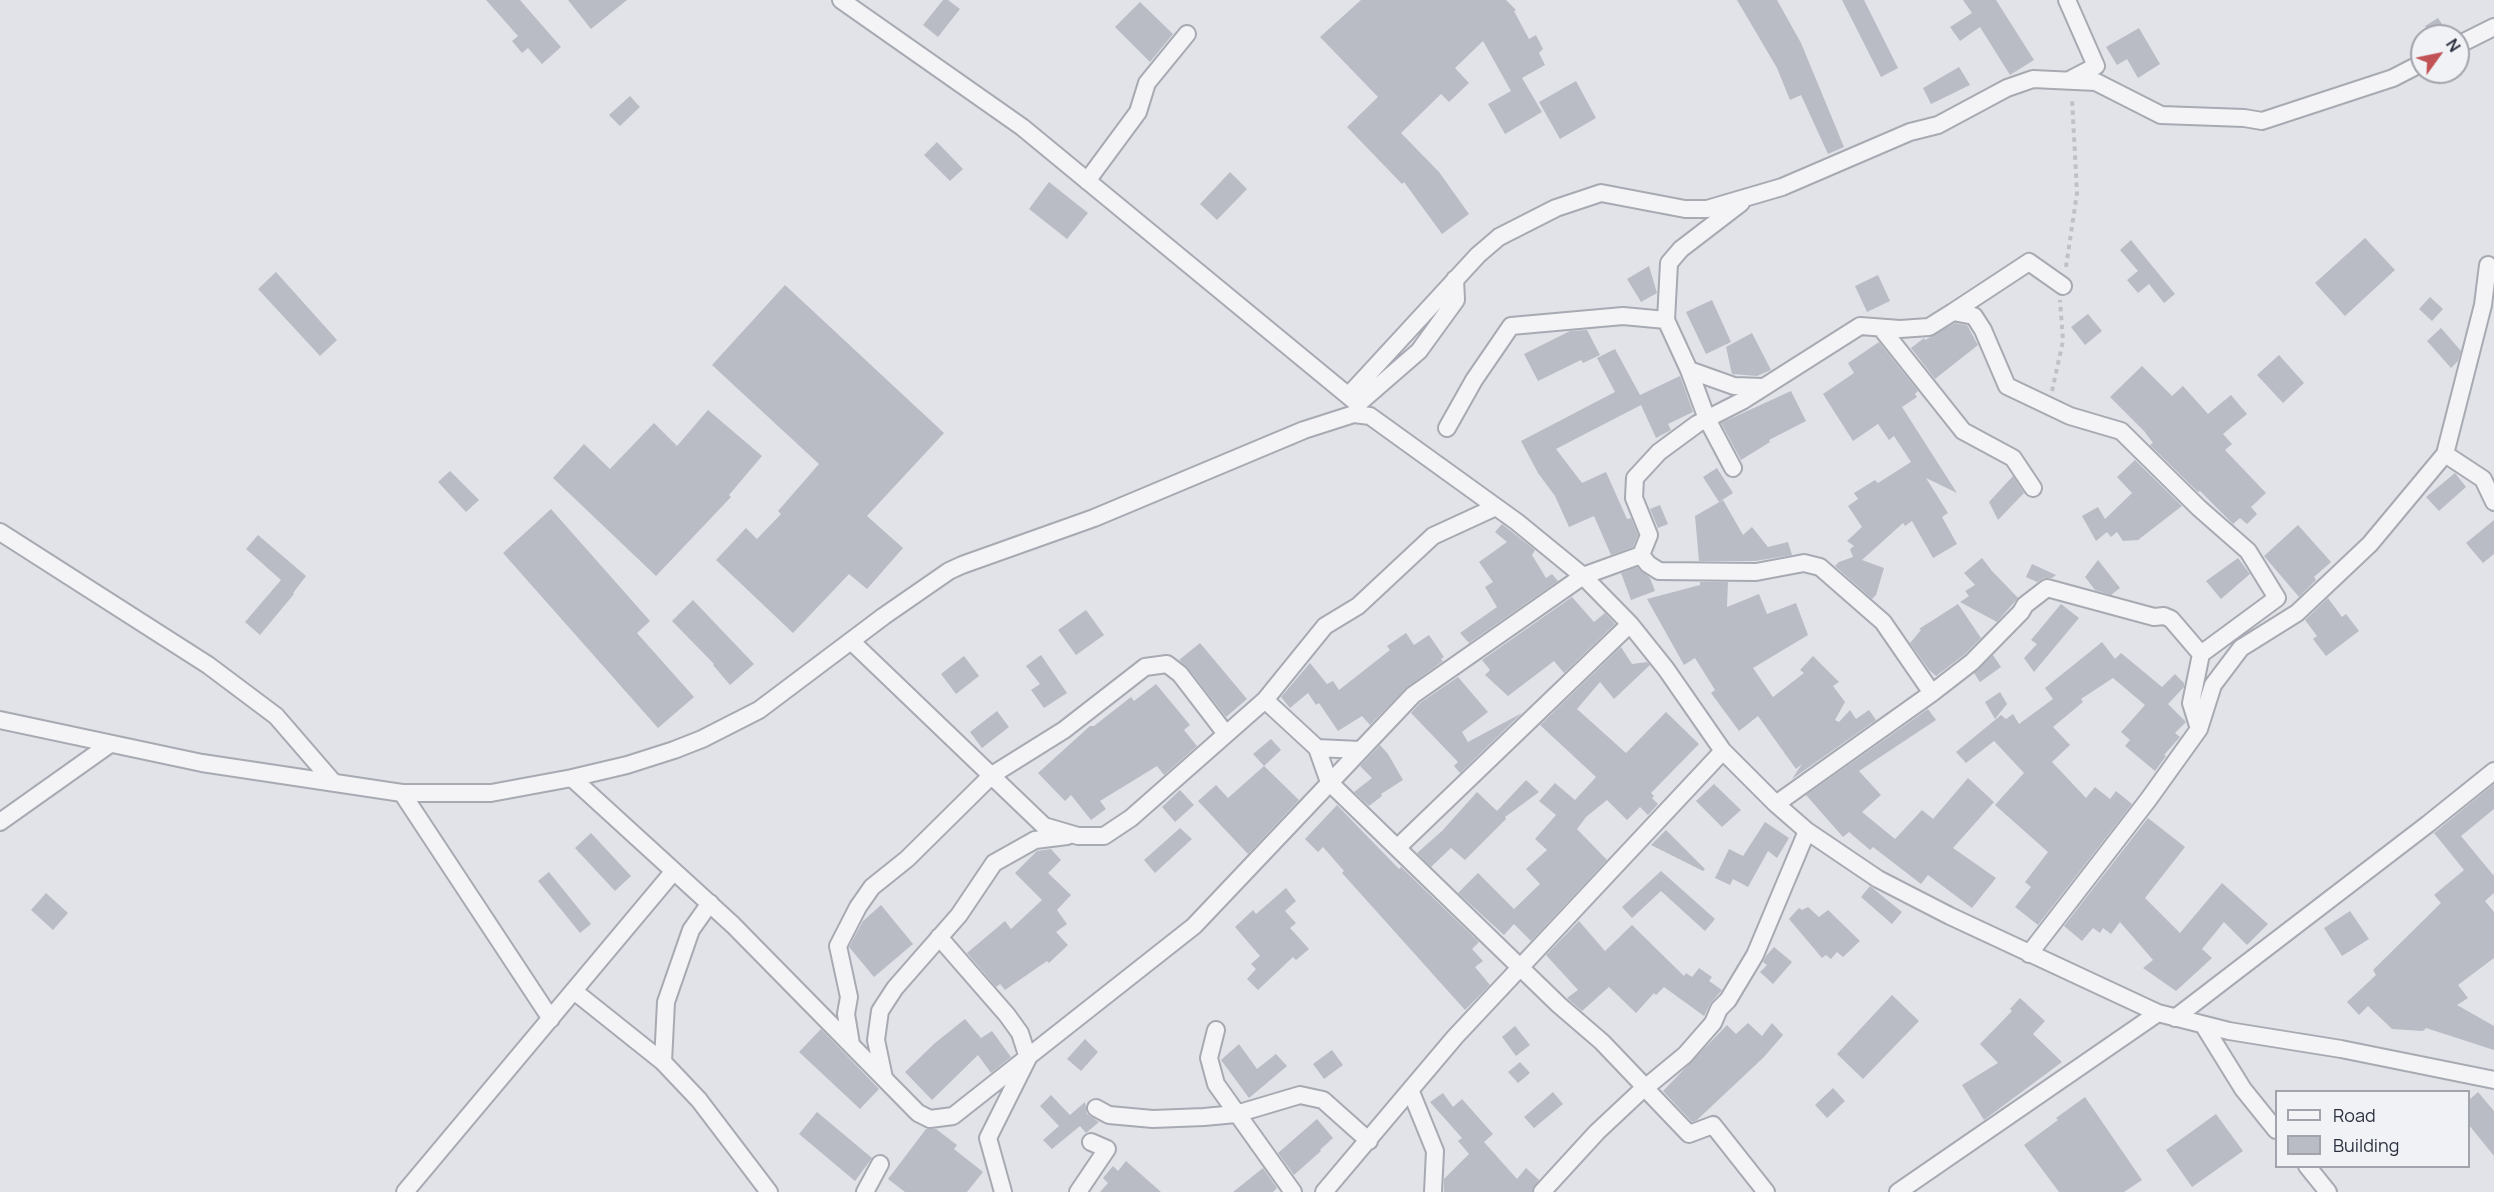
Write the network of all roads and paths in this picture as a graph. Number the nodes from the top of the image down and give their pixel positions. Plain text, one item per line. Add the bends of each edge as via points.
1 (841, 0) edge
2 (2067, 0) edge
3 (2494, 27) edge
4 (1187, 34) dead end
5 (2470, 39) edge
6 (2410, 69) edge
7 (2071, 79) junction
8 (1087, 181) junction
9 (1749, 197) junction
10 (2488, 266) dead end
11 (1455, 279) junction
12 (2063, 286) junction
13 (1953, 312) junction
14 (1666, 320) junction
15 (1881, 328) junction
16 (1689, 370) junction
17 (1763, 387) junction
18 (1354, 399) junction
19 (2049, 406) junction
20 (1370, 416) junction
21 (1707, 419) junction
22 (1448, 428) dead end
23 (2445, 454) junction
24 (1733, 468) dead end
25 (2033, 488) dead end
26 (2494, 502) edge
27 (1496, 507) junction
28 (0, 532) edge
29 (1641, 555) junction
30 (1583, 576) junction
31 (1630, 624) junction
32 (851, 641) junction
33 (2201, 654) junction
34 (1932, 693) junction
35 (1264, 700) junction
36 (0, 720) edge
37 (2199, 729) junction
38 (1226, 734) junction
39 (110, 744) junction
40 (1317, 748) junction
41 (1360, 750) junction
42 (1723, 751) junction
43 (2494, 771) edge
44 (992, 775) junction
45 (572, 778) junction
46 (1329, 782) junction
47 (334, 783) junction
48 (402, 793) junction
49 (1776, 804) junction
50 (0, 822) edge
51 (1807, 831) junction
52 (1074, 835) junction
53 (1396, 848) junction
54 (674, 871) junction
55 (710, 903) junction
56 (939, 937) junction
57 (2029, 954) junction
58 (1520, 968) junction
59 (574, 991) junction
60 (2158, 1013) junction
61 (2175, 1018) junction
62 (550, 1019) junction
63 (2204, 1026) junction
64 (1216, 1030) dead end
65 (851, 1044) junction
66 (1028, 1058) junction
67 (663, 1062) junction
68 (884, 1078) junction
69 (2494, 1080) edge
70 (1411, 1092) junction
71 (1096, 1108) dead end
72 (1236, 1114) junction
73 (2275, 1128) edge
74 (1369, 1141) junction
75 (1091, 1142) dead end
76 (880, 1164) dead end
77 (2308, 1168) edge
78 (405, 1192) edge
79 (769, 1192) edge
80 (865, 1192) edge
81 (1003, 1192) edge
82 (1078, 1192) edge
83 (1293, 1192) edge
84 (1324, 1192) edge
85 (1433, 1192) edge
86 (1542, 1192) edge
87 (1766, 1192) edge
88 (1898, 1192) edge
89 (2328, 1192) edge

1 - 8 street via 1022,127
2 - 7 street via 2096,66
3 - 5 street
4 - 8 street via 1147,83 1138,112
6 - 7 street via 2262,121 2161,115 2096,82
7 - 9 street via 2033,79 2007,88 1938,126 1910,132 1782,187
7 - 12 path via 2077,193
8 - 18 street
9 - 11 street via 1707,209 1686,209 1601,193 1556,208 1499,237
9 - 14 street via 1681,249 1669,263
10 - 23 street via 2483,305
11 - 18 street
11 - 18 street via 1456,300 1419,351
12 - 13 street via 2029,262
12 - 19 path via 2062,341
13 - 15 street via 1929,327
13 - 19 street via 1974,316 2007,386
14 - 16 street
14 - 22 street via 1623,316 1511,326
15 - 17 street via 1860,326
15 - 25 street via 1963,431 2013,458
16 - 17 street via 1734,386
16 - 21 street
17 - 21 street
18 - 20 street
19 - 33 street via 2121,431 2248,551 2277,598
20 - 27 street
20 - 32 street via 1354,414 1304,430 1094,518 962,565
21 - 24 street
21 - 29 street via 1659,452 1635,478 1634,498 1648,535
23 - 26 street via 2483,479
23 - 37 street via 2370,544 2297,613 2241,648 2213,685
27 - 30 street
27 - 35 street via 1433,536 1358,606 1325,626
28 - 47 street via 225,678 276,716
29 - 30 street
29 - 34 street via 1659,572 1756,572 1804,563 1820,567 1883,622
30 - 31 street
30 - 41 street via 1413,694
31 - 42 street
31 - 53 street
32 - 44 street
32 - 45 street via 759,710 702,739 627,765
33 - 34 street via 2171,619 2047,588 2025,605 1972,662
33 - 37 street via 2191,703
34 - 49 street
35 - 38 street
35 - 40 street
36 - 39 street
37 - 57 street
38 - 44 street via 1180,674 1167,664 1145,667 1064,730
38 - 52 street via 1131,818 1104,836
39 - 47 street
39 - 50 street
40 - 41 street
40 - 46 street
41 - 46 street
42 - 49 street
42 - 58 street
43 - 61 street
44 - 52 street via 1044,826
44 - 65 street via 872,887 858,907 838,946 849,997 846,1014
45 - 48 street via 491,793
45 - 54 street
46 - 53 street
46 - 66 street via 1194,926
47 - 48 street
48 - 62 street
49 - 51 street
51 - 57 street via 1878,879
51 - 87 street via 1755,955 1728,1000 1685,1056 1645,1088 1689,1134 1713,1125
52 - 56 street via 1035,840 994,863
53 - 58 street
54 - 55 street
54 - 59 street
55 - 65 street
55 - 67 street via 691,930 666,1002
56 - 66 street via 1007,1015 1020,1033
56 - 68 street via 880,1011 876,1040
57 - 60 street
58 - 70 street via 1455,1037
58 - 86 street via 1645,1087
59 - 62 street
59 - 67 street
60 - 61 street
60 - 88 street
61 - 63 street
62 - 78 street
63 - 69 street
63 - 73 street via 2243,1089
64 - 72 street via 1209,1059 1216,1084
65 - 68 street
66 - 68 street via 953,1116 941,1119 918,1113
66 - 81 street via 988,1138
67 - 79 street via 699,1100
70 - 74 street
70 - 85 street via 1435,1151
71 - 72 street via 1109,1115 1153,1119
72 - 74 street via 1300,1095 1323,1100
72 - 83 street
74 - 84 street
75 - 82 street via 1107,1149
76 - 80 street
77 - 89 street

